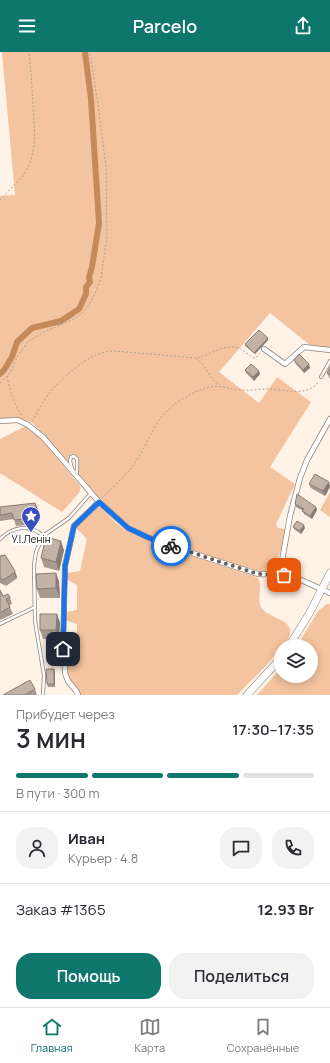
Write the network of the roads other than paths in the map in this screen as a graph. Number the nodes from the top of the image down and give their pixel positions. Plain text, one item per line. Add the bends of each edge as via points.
1 (264, 349) road end
2 (330, 350) edge
3 (330, 360) edge
4 (321, 377) road end
5 (330, 419) edge
6 (0, 420) edge
7 (73, 472) junction
8 (77, 477) junction
9 (91, 494) junction
10 (99, 502) junction
11 (43, 536) junction
12 (0, 540) edge
13 (330, 573) edge
14 (284, 575) junction
15 (322, 589) junction
16 (330, 593) edge
17 (35, 607) junction
18 (0, 624) edge
19 (294, 639) edge
20 (274, 666) edge
21 (249, 694) edge
22 (44, 695) edge
23 (78, 695) edge

1 - 2 street via 285,364 304,347
3 - 4 lane
5 - 14 street via 300,478 283,555
6 - 7 street via 18,420 28,424
7 - 8 street
7 - 8 lane via 70,460 73,456 77,460
8 - 9 street
9 - 10 street
9 - 11 lane via 68,518
10 - 14 street via 128,528 147,537 258,574
10 - 23 street via 74,526 65,566 64,664 68,681
11 - 12 lane via 36,530 21,528 14,529
11 - 17 lane via 35,559
13 - 15 street
14 - 15 street via 299,578
15 - 16 street
15 - 19 street
17 - 18 lane
17 - 22 lane via 44,675
20 - 21 street

